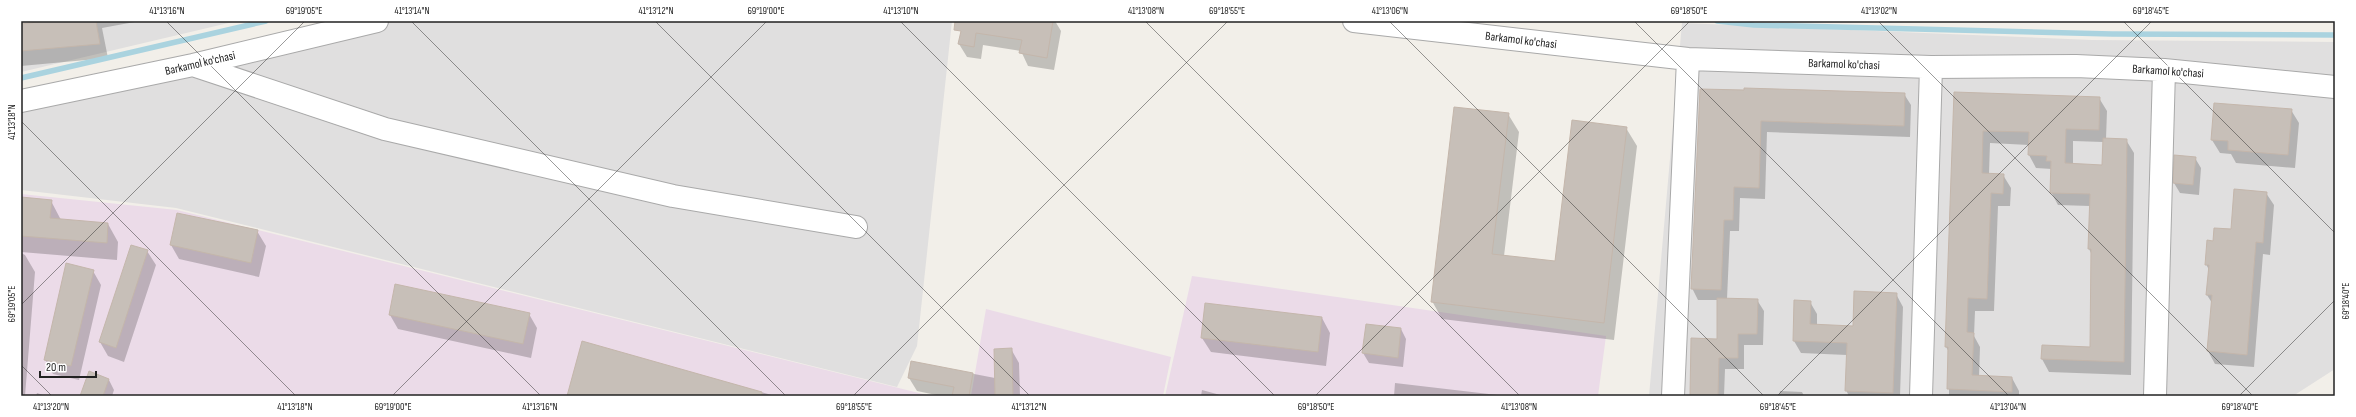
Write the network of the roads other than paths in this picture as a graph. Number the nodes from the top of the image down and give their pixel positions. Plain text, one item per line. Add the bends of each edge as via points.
1 (377, 21) edge
2 (1354, 21) edge
3 (1688, 59) junction
4 (193, 65) junction
5 (1930, 67) junction
6 (2164, 70) junction
7 (2335, 87) edge
8 (21, 101) edge
9 (856, 227) dead end
10 (1673, 396) edge
11 (1922, 396) edge
12 (2155, 396) edge

1 - 4 street, Barkamol ko'chasi
2 - 3 street, Barkamol ko'chasi
3 - 5 street, Barkamol ko'chasi
3 - 10 street
4 - 8 street, Barkamol ko'chasi
4 - 9 street via 385,129 673,196
5 - 6 street, Barkamol ko'chasi via 2076,66
5 - 11 street
6 - 7 street, Barkamol ko'chasi
6 - 12 street

